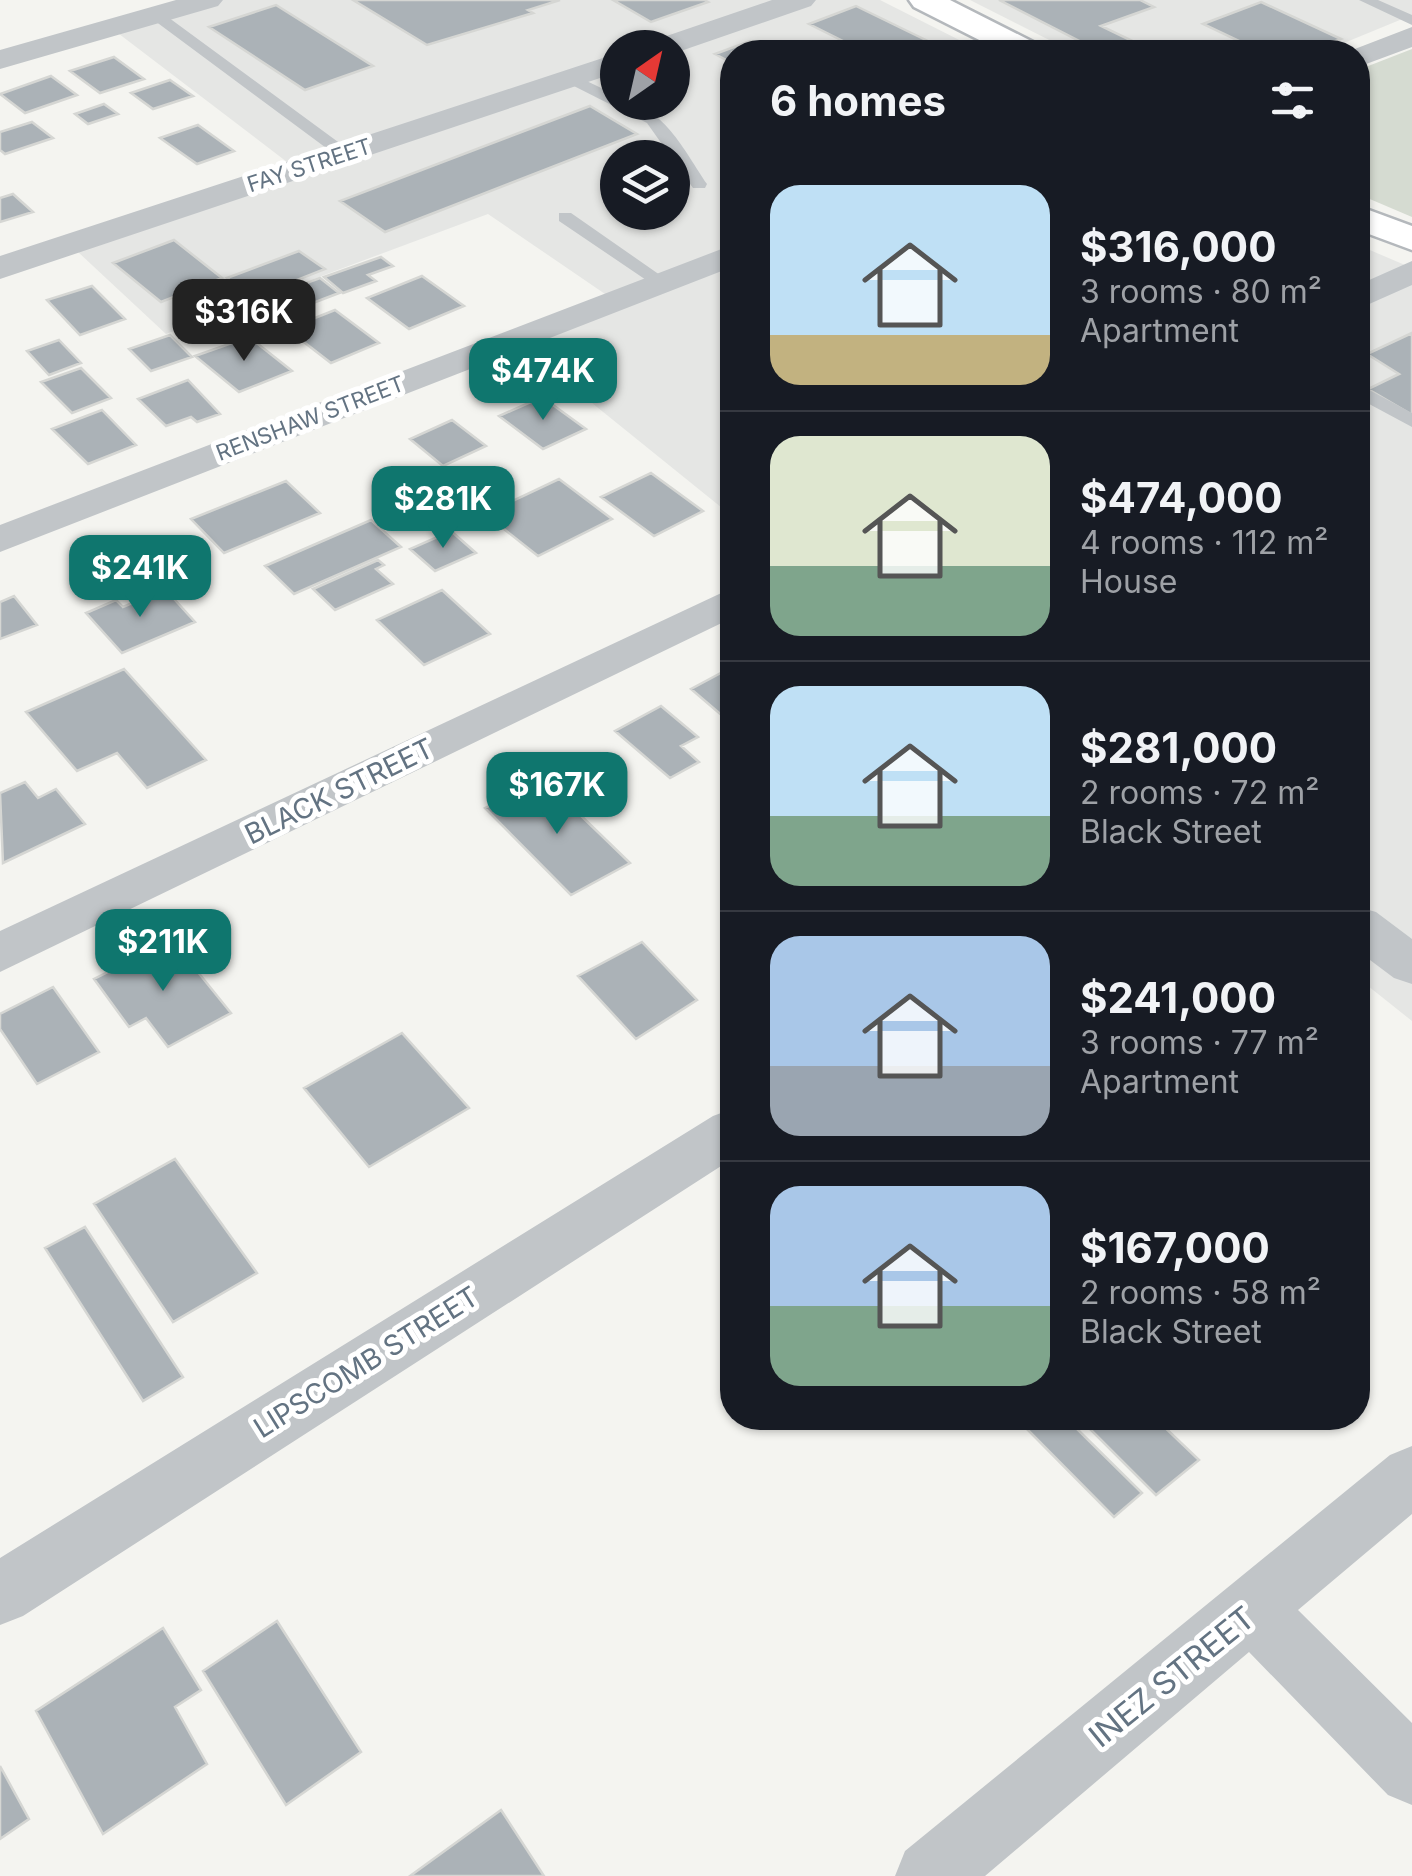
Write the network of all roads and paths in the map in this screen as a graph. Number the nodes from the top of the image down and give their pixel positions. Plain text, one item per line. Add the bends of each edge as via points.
1 (208, 0) edge
2 (801, 0) edge
3 (925, 0) edge
4 (1366, 0) edge
5 (164, 21) junction
6 (1412, 21) edge
7 (1412, 36) edge
8 (690, 38) edge
9 (1003, 40) edge
10 (1370, 53) edge
11 (0, 60) edge
12 (600, 68) edge
13 (569, 78) junction
14 (344, 153) junction
15 (699, 184) dead end
16 (565, 217) dead end
17 (1370, 222) edge
18 (1412, 239) edge
19 (720, 260) edge
20 (0, 268) edge
21 (1412, 272) edge
22 (662, 282) junction
23 (1370, 292) edge
24 (1370, 397) edge
25 (1412, 421) edge
26 (0, 539) edge
27 (720, 607) edge
28 (1370, 934) edge
29 (0, 954) edge
30 (1412, 965) edge
31 (720, 1139) edge
32 (1412, 1476) edge
33 (0, 1594) edge
34 (1253, 1612) junction
35 (1412, 1771) edge
36 (930, 1876) edge

1 - 5 street
2 - 8 street
3 - 9 main road
4 - 6 lane
5 - 11 street
5 - 14 lane
7 - 10 street
12 - 13 street, FAY STREET
13 - 14 street, FAY STREET
13 - 15 lane via 653,120
14 - 20 street, FAY STREET
16 - 22 lane
17 - 18 main road
19 - 22 street, RENSHAW STREET
21 - 23 street
22 - 26 street, RENSHAW STREET
24 - 25 lane
27 - 29 street, BLACK STREET
28 - 30 street
31 - 33 street, LIPSCOMB STREET
32 - 34 street, INEZ STREET
34 - 35 street
34 - 36 street, INEZ STREET

